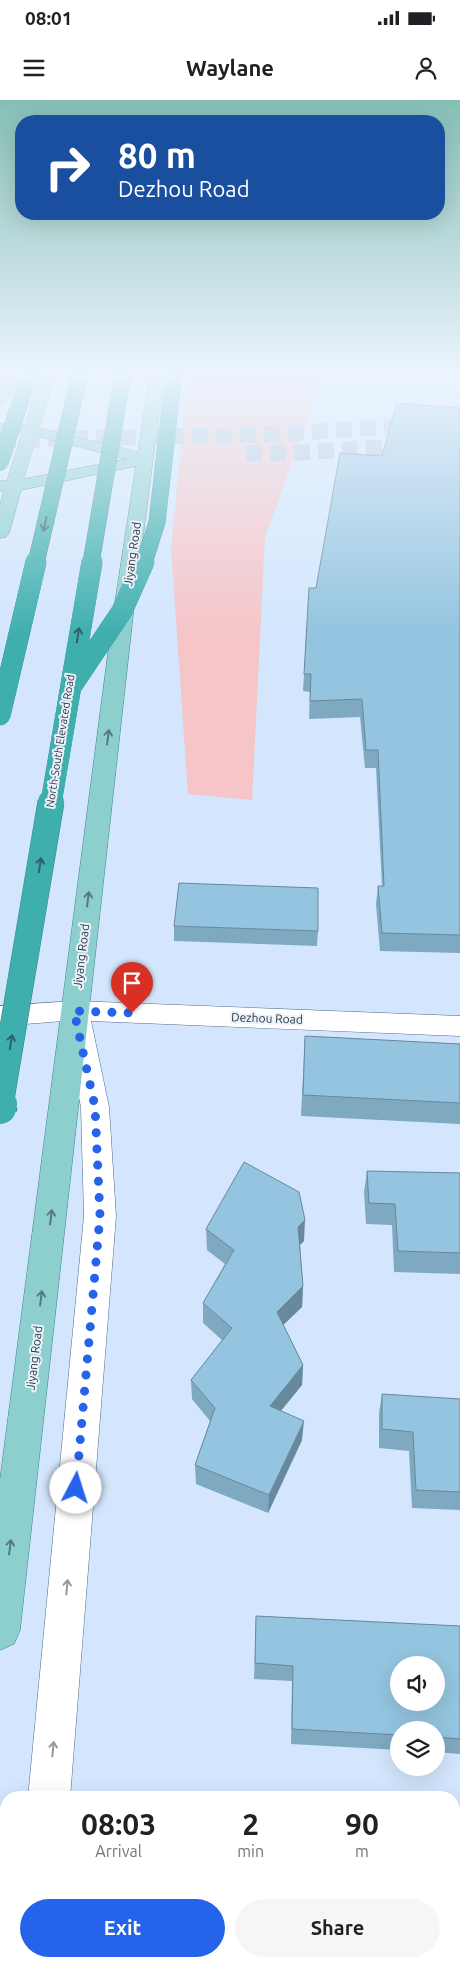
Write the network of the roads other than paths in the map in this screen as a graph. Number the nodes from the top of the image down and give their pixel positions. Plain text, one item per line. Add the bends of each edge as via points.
1 (17, 460) edge
2 (60, 460) edge
3 (108, 460) edge
4 (140, 460) edge
5 (146, 460) edge
6 (164, 460) edge
7 (5, 486) edge
8 (0, 533) edge
9 (68, 691) junction
10 (0, 715) edge
11 (0, 1000) edge
12 (74, 1011) junction
13 (0, 1016) edge
14 (460, 1026) edge
15 (0, 1108) edge
16 (0, 1630) edge
17 (50, 1791) edge

1 - 7 main road
2 -> 10 highway, bridge
9 -> 3 highway, North-South Elevated Road, bridge
4 - 7 main road
12 -> 5 main road, Jiyang Road
6 - 9 highway, bridge via 157,522 143,565 122,611
7 - 8 main road
15 -> 9 highway, North-South Elevated Road, bridge
11 - 12 street, Dezhou Road
12 - 13 street, Dezhou Road
12 - 14 street, Dezhou Road
16 -> 12 main road, Jiyang Road
17 -> 12 street via 100,1216 95,1107

